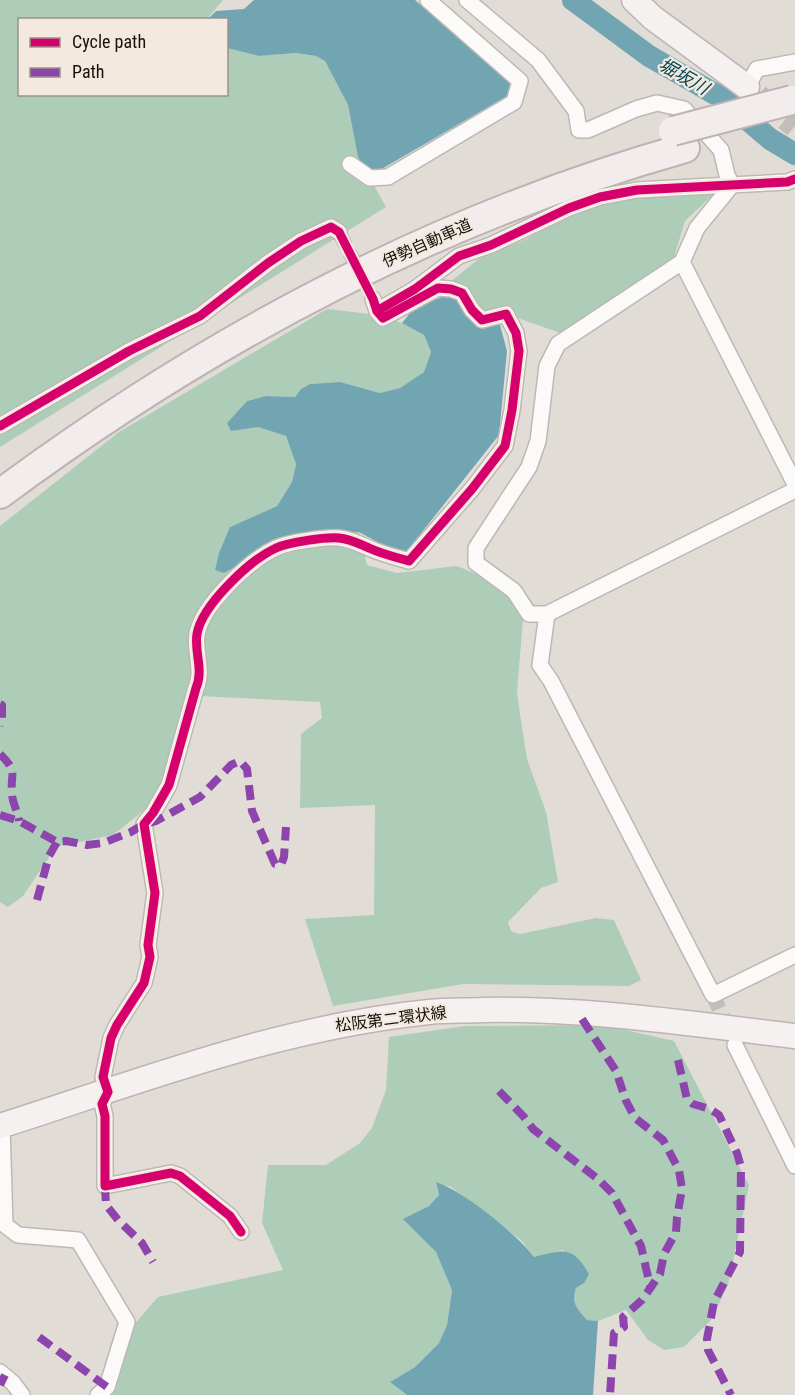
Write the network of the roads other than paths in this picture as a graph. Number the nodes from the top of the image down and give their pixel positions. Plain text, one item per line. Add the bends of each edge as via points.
1 (428, 0) edge
2 (467, 0) edge
3 (634, 0) edge
4 (795, 62) edge
5 (747, 87) joint
6 (794, 106) edge
7 (679, 140) junction
8 (350, 164) dead end
9 (795, 179) edge
10 (732, 186) junction
11 (339, 232) dead end
12 (682, 262) junction
13 (0, 426) edge
14 (0, 471) edge
15 (795, 484) edge
16 (795, 490) edge
17 (0, 494) edge
18 (547, 614) junction
19 (795, 955) edge
20 (795, 1036) edge
21 (735, 1045) tunnel mouth
22 (108, 1092) junction
23 (1, 1126) edge
24 (795, 1166) edge
25 (241, 1232) dead end
26 (0, 1372) edge
27 (22, 1395) edge
28 (98, 1395) edge

1 - 8 street via 520,81 514,102 388,177 370,178
2 - 10 street via 538,60 576,111 579,130 657,103 684,109 721,150
3 - 5 main road
4 - 5 street via 757,69
6 - 7 highway, 伊勢自動車道
7 - 14 highway, 伊勢自動車道 via 600,154 472,202 305,279 169,355
7 - 17 highway, 伊勢自動車道 via 395,255 324,291 179,372
9 - 10 street
10 - 12 street via 697,228
10 - 22 street via 637,190 600,197 459,256 415,289 375,305 383,318 444,288 462,293 482,320 506,314 510,317 519,351 505,446 409,561 341,538 277,547 233,579 211,605 197,634 200,679 169,785 144,824 155,893 150,957 144,983 111,1038 104,1077
11 - 13 street via 331,227 301,241 200,316 129,351
12 - 15 street
12 - 18 street via 558,344 547,366 538,441 529,466 476,548 476,563 514,591 529,614
16 - 18 street
18 - 19 street via 540,665 713,995
20 - 22 main road, 松阪第二環状線 via 561,1010 430,1012 334,1025 260,1042
21 - 24 street
22 - 23 main road, 松阪第二環状線
22 - 25 street via 102,1104 105,1186 171,1173 180,1176 230,1216
23 - 28 street via 5,1225 18,1235 78,1240 127,1322 107,1386
26 - 27 street

